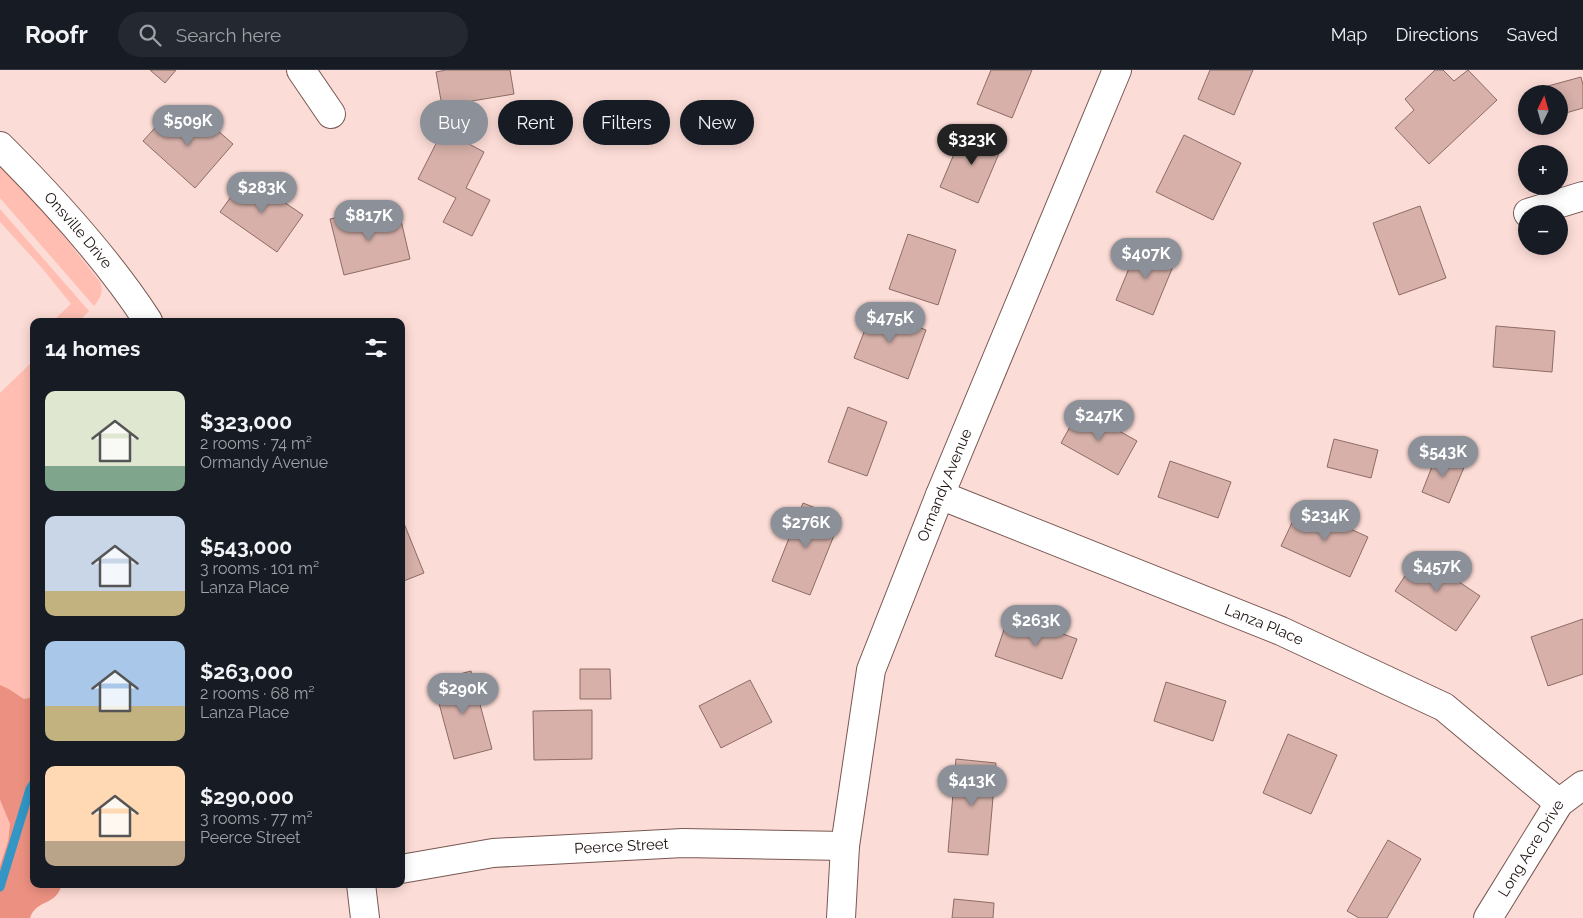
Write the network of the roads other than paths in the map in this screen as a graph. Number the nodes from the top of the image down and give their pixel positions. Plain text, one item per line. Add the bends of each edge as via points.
1 (301, 70) edge
2 (1117, 70) edge
3 (331, 114) dead end
4 (0, 146) edge
5 (1583, 196) edge
6 (1554, 205) edge
7 (146, 318) edge
8 (940, 495) junction
9 (1583, 786) edge
10 (1559, 803) junction
11 (845, 846) junction
12 (405, 868) edge
13 (361, 888) edge
14 (365, 918) edge
15 (841, 918) edge
16 (1488, 918) edge

1 - 3 street
2 - 8 street, Ormandy Avenue
4 - 7 street, Onsville Drive via 84,238
5 - 6 street
8 - 10 street, Lanza Place via 1281,631 1444,707
8 - 11 street, Ormandy Avenue via 871,670
9 - 10 street, Long Acre Drive
10 - 16 street, Long Acre Drive
11 - 12 street, Peerce Street via 683,843 493,853
11 - 15 street, Ormandy Avenue
13 - 14 street

